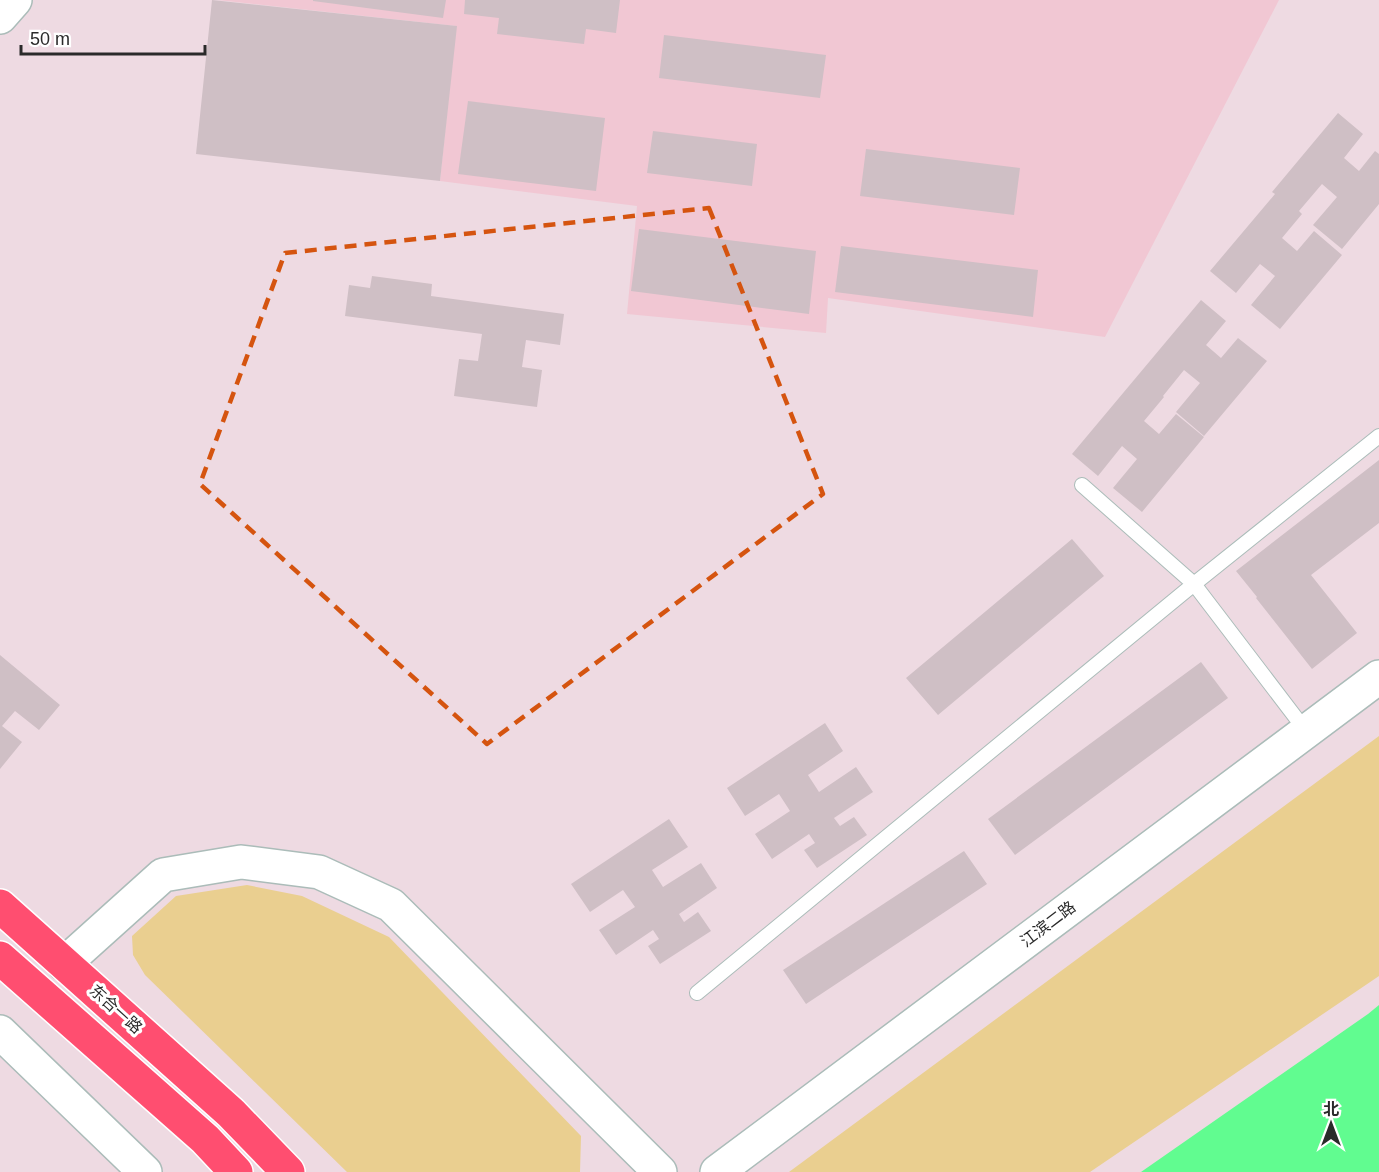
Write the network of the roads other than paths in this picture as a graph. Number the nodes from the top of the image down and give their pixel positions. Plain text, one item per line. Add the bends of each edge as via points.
1 (15, 0) edge
2 (0, 17) edge
3 (1379, 436) edge
4 (1082, 485) dead end
5 (1194, 584) junction
6 (1379, 677) edge
7 (1306, 731) junction
8 (0, 906) edge
9 (0, 958) edge
10 (64, 964) junction
11 (697, 993) dead end
12 (0, 1032) edge
13 (145, 1172) edge
14 (236, 1172) edge
15 (288, 1172) edge
16 (660, 1172) edge
17 (717, 1172) edge

1 - 2 main road
3 - 5 lane
4 - 5 lane
5 - 7 lane
5 - 11 lane
6 - 7 main road, 江滨二路
7 - 17 main road, 江滨二路
8 - 10 main road, 东合一路
9 - 14 main road via 205,1139
10 - 15 main road, 东合一路 via 231,1113
10 - 16 main road via 163,875 241,862 319,872 391,905
12 - 13 main road

